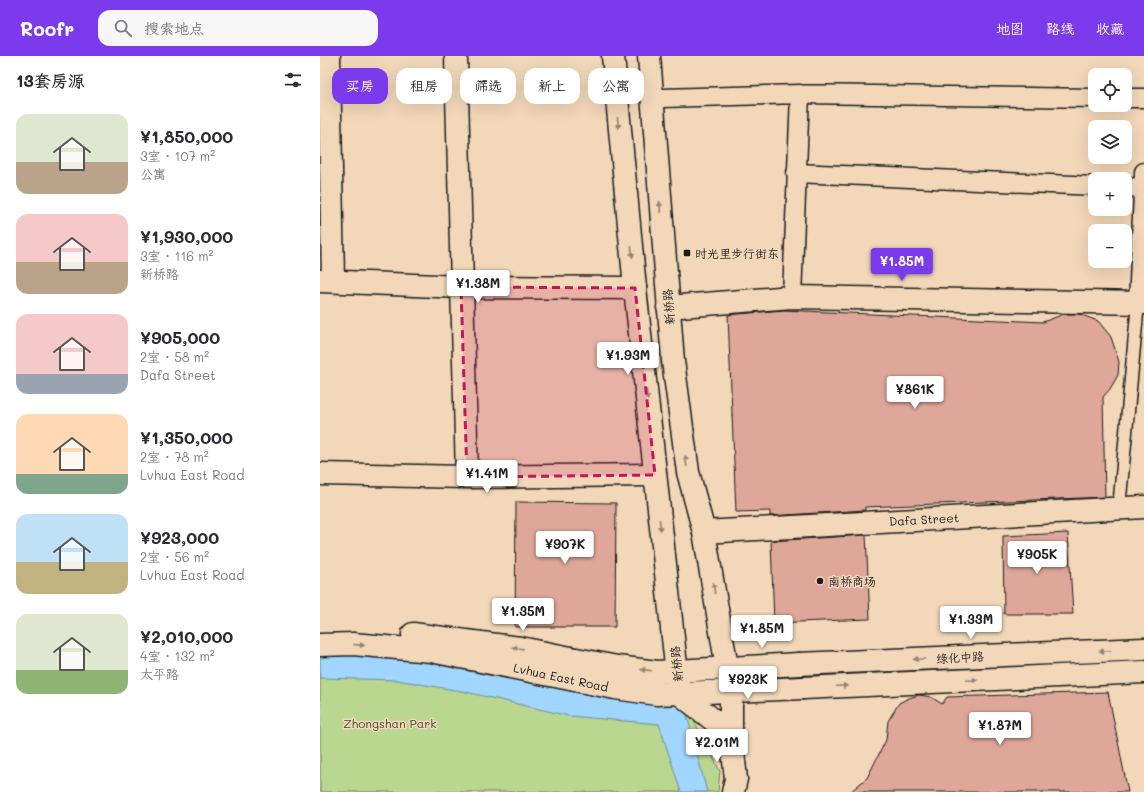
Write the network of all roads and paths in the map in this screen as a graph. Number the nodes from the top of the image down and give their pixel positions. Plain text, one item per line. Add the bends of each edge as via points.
1 (329, 56) edge
2 (456, 56) edge
3 (613, 56) edge
4 (649, 56) edge
5 (800, 94) junction
6 (662, 98) dead end
7 (1088, 98) edge
8 (1132, 98) edge
9 (1144, 98) edge
10 (796, 173) junction
11 (1143, 180) edge
12 (1132, 185) edge
13 (1088, 186) edge
14 (1143, 206) edge
15 (326, 281) edge
16 (461, 287) junction
17 (635, 288) junction
18 (792, 298) junction
19 (1141, 303) edge
20 (668, 307) junction
21 (320, 474) edge
22 (655, 475) junction
23 (467, 477) junction
24 (1144, 507) edge
25 (1119, 508) junction
26 (704, 532) junction
27 (320, 630) edge
28 (320, 645) edge
29 (1144, 649) edge
30 (799, 664) joint
31 (727, 668) junction
32 (676, 670) junction
33 (1144, 672) edge
34 (803, 688) joint
35 (731, 691) junction
36 (679, 693) junction
37 (731, 734) junction
38 (733, 792) edge

1 - 15 street
2 - 16 street
3 -> 17 street, 新桥路
20 -> 4 street, 新桥路
5 - 6 street
5 - 7 street
5 - 10 street
8 - 9 street
10 - 13 street
10 - 18 street
11 - 12 street
11 - 14 street
14 - 19 street
15 - 16 street
16 - 17 street
16 - 23 street
17 -> 22 street, 新桥路
18 - 19 street
18 - 20 street
19 - 25 lane
26 -> 20 street, 新桥路 via 688,472
21 - 23 street
22 - 23 street
22 -> 32 street, 新桥路
24 - 25 street, Dafa Street
25 - 26 street, Dafa Street
31 -> 26 street, 新桥路
32 -> 27 street, Lvhua East Road via 657,672 617,667 520,648 431,636 352,629
28 -> 36 street, Lvhua East Road via 353,644 431,651 615,688 657,694
29 -> 30 street, 绿化中路
30 - 31 street, Lvhua East Road
31 - 32 street, Lvhua East Road
31 - 35 street, 新桥路
32 - 36 street, 新桥路
34 -> 33 street, 绿化中路
34 - 35 street, Lvhua East Road
35 - 36 street, Lvhua East Road
35 - 37 street, 新桥路
36 - 37 street, 新桥路
37 - 38 street via 736,779

